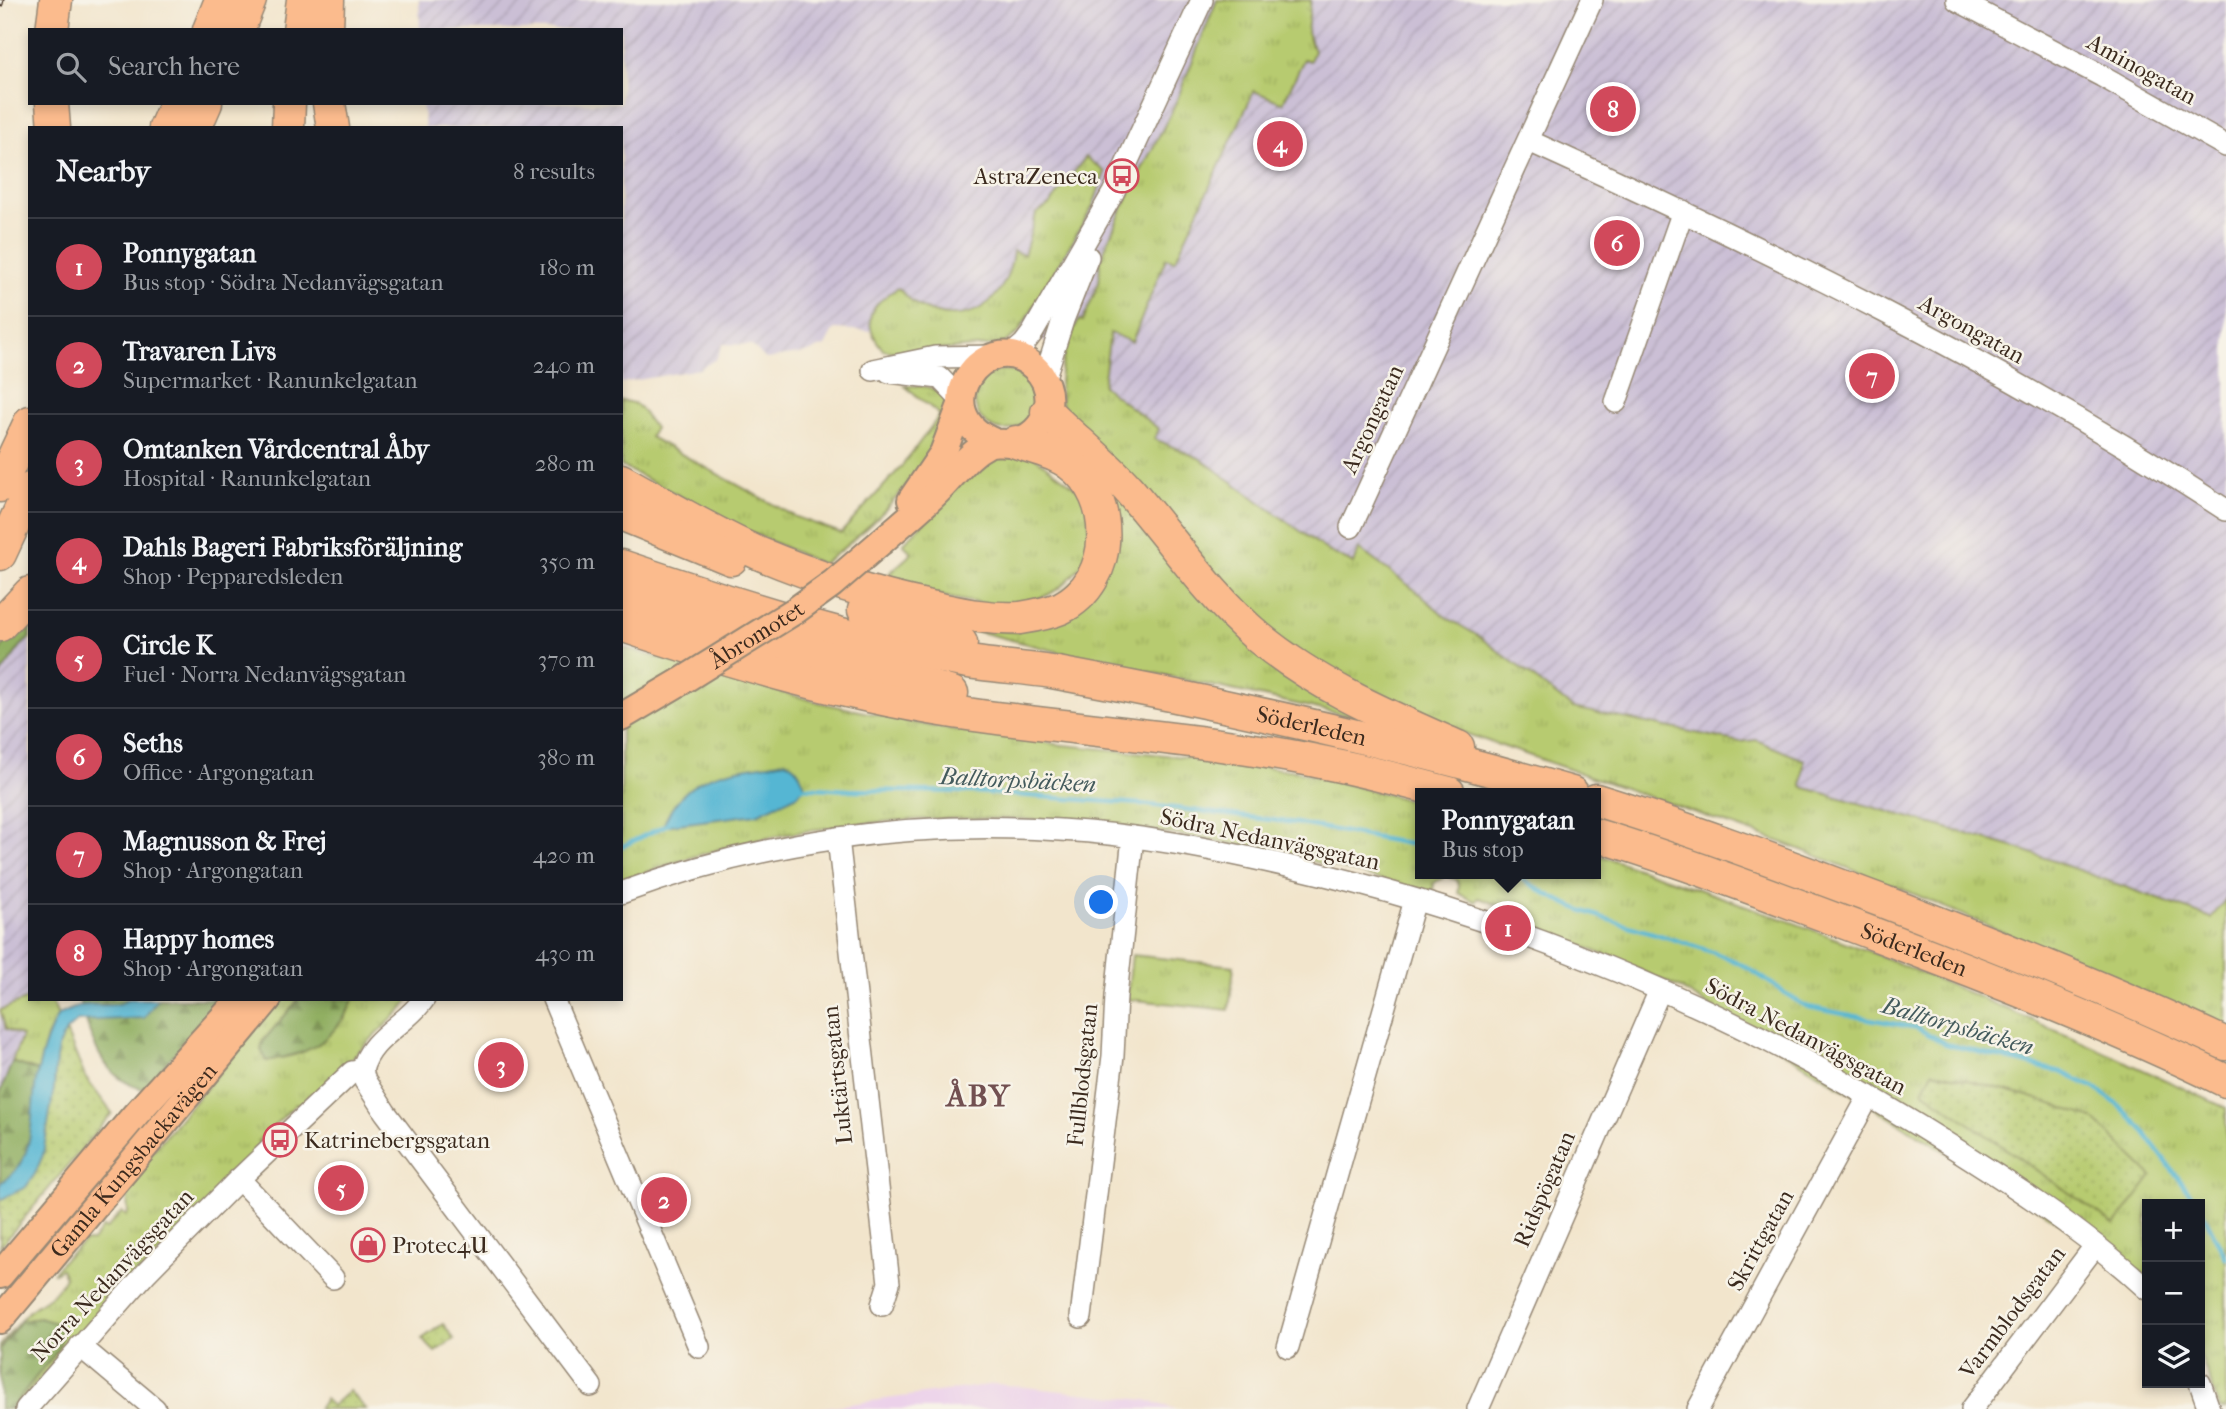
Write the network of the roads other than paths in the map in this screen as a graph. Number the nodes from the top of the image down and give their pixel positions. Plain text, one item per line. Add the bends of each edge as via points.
1 (56, 0) edge
2 (221, 0) edge
3 (250, 0) edge
4 (303, 0) edge
5 (328, 0) edge
6 (1202, 0) edge
7 (1592, 0) edge
8 (1957, 0) edge
9 (52, 28) edge
10 (210, 28) edge
11 (239, 28) edge
12 (299, 28) edge
13 (327, 28) edge
14 (52, 105) edge
15 (175, 105) edge
16 (205, 105) edge
17 (289, 105) edge
18 (329, 105) edge
19 (54, 126) edge
20 (166, 126) edge
21 (196, 126) edge
22 (288, 126) edge
23 (333, 126) edge
24 (1529, 141) junction
25 (2226, 146) edge
26 (1113, 193) junction
27 (1683, 211) junction
28 (1003, 356) junction
29 (1044, 380) junction
30 (1616, 402) dead end
31 (961, 403) junction
32 (1046, 412) junction
33 (28, 426) edge
34 (1005, 442) junction
35 (28, 472) edge
36 (623, 481) edge
37 (0, 488) edge
38 (28, 493) edge
39 (2226, 510) edge
40 (623, 515) edge
41 (1351, 527) dead end
42 (882, 541) junction
43 (709, 550) junction
44 (757, 552) junction
45 (0, 554) edge
46 (623, 567) edge
47 (28, 595) edge
48 (623, 595) edge
49 (0, 625) edge
50 (623, 626) edge
51 (1049, 672) junction
52 (623, 716) edge
53 (1070, 726) junction
54 (1428, 788) edge
55 (1554, 788) edge
56 (1556, 788) edge
57 (1601, 802) edge
58 (1133, 837) junction
59 (1601, 837) edge
60 (838, 838) junction
61 (623, 892) edge
62 (1415, 900) junction
63 (1660, 990) junction
64 (238, 1001) edge
65 (266, 1001) edge
66 (423, 1001) edge
67 (554, 1001) edge
68 (2226, 1044) edge
69 (362, 1071) junction
70 (2226, 1081) edge
71 (1869, 1096) junction
72 (239, 1179) junction
73 (2095, 1246) junction
74 (0, 1275) edge
75 (333, 1278) dead end
76 (2142, 1284) edge
77 (882, 1306) dead end
78 (1081, 1317) dead end
79 (0, 1321) edge
80 (80, 1346) junction
81 (699, 1347) dead end
82 (1288, 1347) dead end
83 (591, 1386) dead end
84 (2202, 1388) edge
85 (26, 1409) edge
86 (155, 1409) edge
87 (1478, 1409) edge
88 (1698, 1409) edge
89 (1972, 1409) edge
90 (2209, 1409) edge

1 - 9 highway
2 - 10 highway
3 - 11 highway
4 - 12 highway
5 - 13 highway
6 - 26 street
7 - 24 street, Argongatan
8 - 25 street, Aminogatan
14 - 19 highway
15 - 20 highway
16 - 21 highway
17 - 22 highway
18 - 23 highway
24 - 27 street, Argongatan
24 - 41 street, Argongatan
26 - 28 street via 1033,332 1024,344
26 - 29 street
27 - 30 street
27 - 39 street, Argongatan via 1911,325 2124,444
28 - 29 main road via 1030,363
28 - 31 main road, Åbromotet via 975,367 962,388
28 - 31 street via 936,357 873,370 940,378
29 - 32 main road via 1049,401
31 - 34 main road via 973,429 983,437
31 - 42 main road, Åbromotet via 943,453
32 - 34 main road, Åbromotet via 1031,434
32 - 56 highway via 1126,488 1258,637 1314,678 1369,707
33 - 37 highway
34 - 42 main road, Åbromotet via 978,450
34 - 44 highway via 1070,464 1097,498 1103,534 1097,569 1088,586 1062,607 1021,617 990,618 892,599
35 - 37 highway
36 - 44 highway
38 - 45 highway
40 - 43 highway
42 - 52 main road, Åbromotet, bridge via 796,610
43 - 44 highway
43 - 51 highway via 897,622
46 - 51 highway via 862,639 959,661
47 - 49 highway
48 - 53 highway via 828,659
50 - 53 highway via 837,690 975,715
51 - 55 highway, Söderleden via 1279,718
53 - 54 highway, Söderleden via 1313,760
57 - 68 highway, Söderleden via 1997,945
58 - 60 street, Södra Nedanvägsgatan via 1022,828 920,830
58 - 62 street, Södra Nedanvägsgatan via 1244,856
58 - 78 street, Fullblodsgatan
59 - 70 highway, Söderleden via 1962,967
60 - 61 street, Södra Nedanvägsgatan via 725,859
60 - 77 street, Luktärtsgatan via 889,1283
62 - 63 street, Södra Nedanvägsgatan via 1566,950
62 - 82 street
63 - 71 street, Södra Nedanvägsgatan
63 - 87 street, Ridspögatan
64 - 74 main road, Gamla Kungsbackavägen
65 - 79 main road, Gamla Kungsbackavägen
66 - 69 street, Norra Nedanvägsgatan via 378,1042
67 - 81 street
69 - 72 street, Norra Nedanvägsgatan via 352,1072
69 - 83 street via 385,1112
71 - 73 street, Södra Nedanvägsgatan via 1984,1167
71 - 88 street, Skrittgatan
72 - 75 street
72 - 80 street, Norra Nedanvägsgatan
73 - 76 street, Södra Nedanvägsgatan
73 - 89 street, Varmblodsgatan
80 - 85 street, Norra Nedanvägsgatan
80 - 86 street
84 - 90 street

